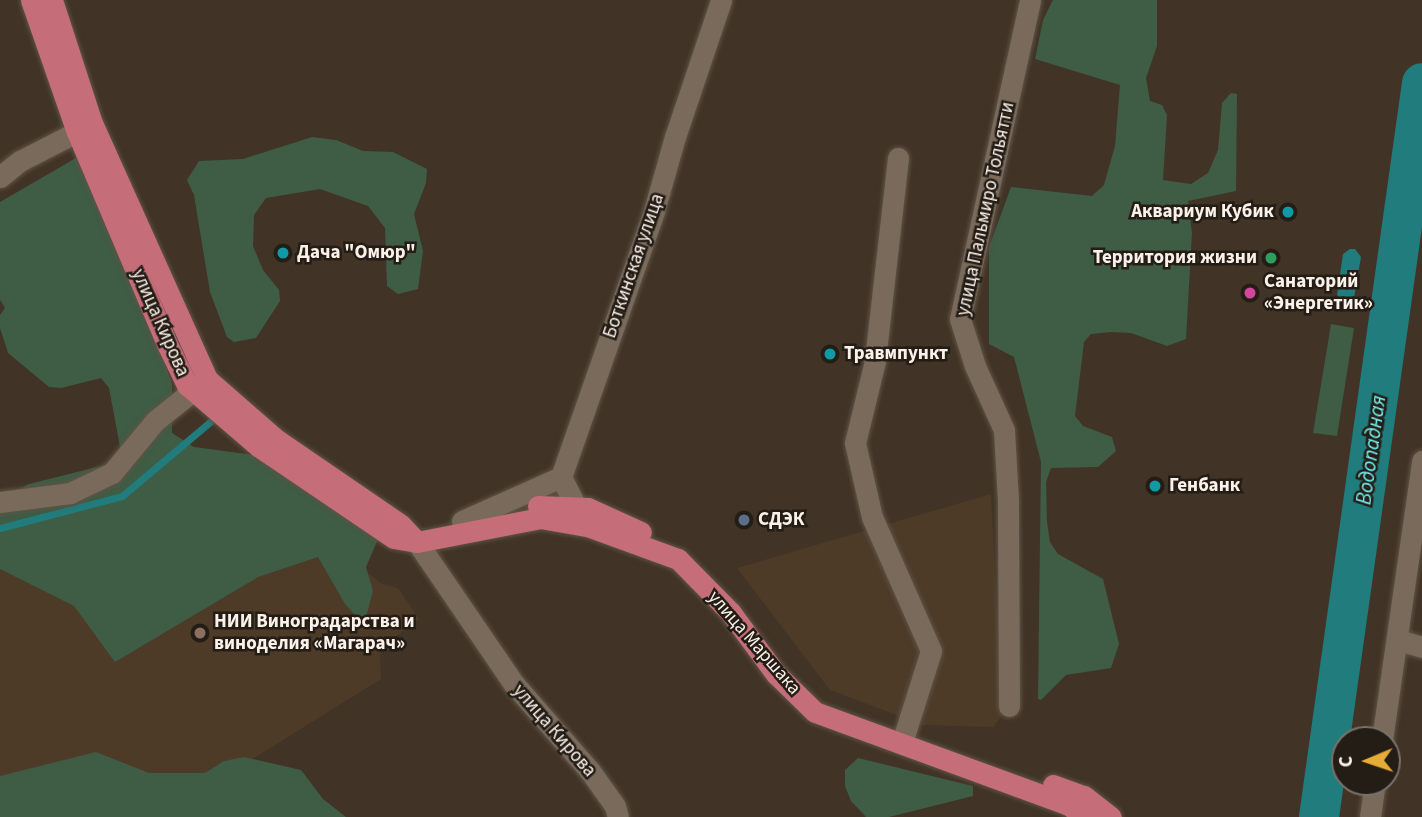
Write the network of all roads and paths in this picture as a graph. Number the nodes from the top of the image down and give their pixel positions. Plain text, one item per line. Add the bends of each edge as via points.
1 (31, 0) edge
2 (52, 0) edge
3 (721, 0) edge
4 (1030, 0) edge
5 (85, 128) junction
6 (898, 159) dead end
7 (0, 177) edge
8 (200, 385) junction
9 (1422, 461) edge
10 (561, 477) junction
11 (0, 502) edge
12 (574, 508) junction
13 (462, 521) junction
14 (587, 526) junction
15 (417, 542) junction
16 (1415, 574) edge
17 (1398, 640) junction
18 (1422, 648) edge
19 (1009, 706) dead end
20 (1384, 726) edge
21 (905, 733) junction
22 (1373, 796) edge
23 (618, 817) edge
24 (1085, 817) edge
25 (1111, 817) edge
26 (1370, 817) edge

1 - 5 main road, улица Кирова
2 - 5 main road, улица Кирова
3 - 10 street, Боткинская улица via 658,199
4 - 19 street, улица Пальмиро Тольятти via 960,319 1004,430
5 - 7 street via 20,161
5 - 8 main road, улица Кирова
6 - 21 street via 874,361 855,443 872,517 931,651
8 - 11 street via 155,421 112,473 70,493
8 - 15 main road, улица Кирова via 401,524
9 - 16 street
10 - 12 street
10 - 13 street
12 - 13 main road, улица Маршака via 530,506
12 - 14 street
12 - 21 main road, улица Маршака via 587,508 676,548 716,576 784,664 823,702
13 - 15 main road, улица Маршака
14 - 15 main road, улица Маршака via 540,518
14 - 24 main road, улица Маршака via 678,559 731,613 776,674 815,712 1069,805
15 - 23 street, улица Кирова via 514,684 590,771
16 - 17 street
17 - 18 street
17 - 20 street
21 - 25 main road, улица Маршака via 1084,796
22 - 26 street

